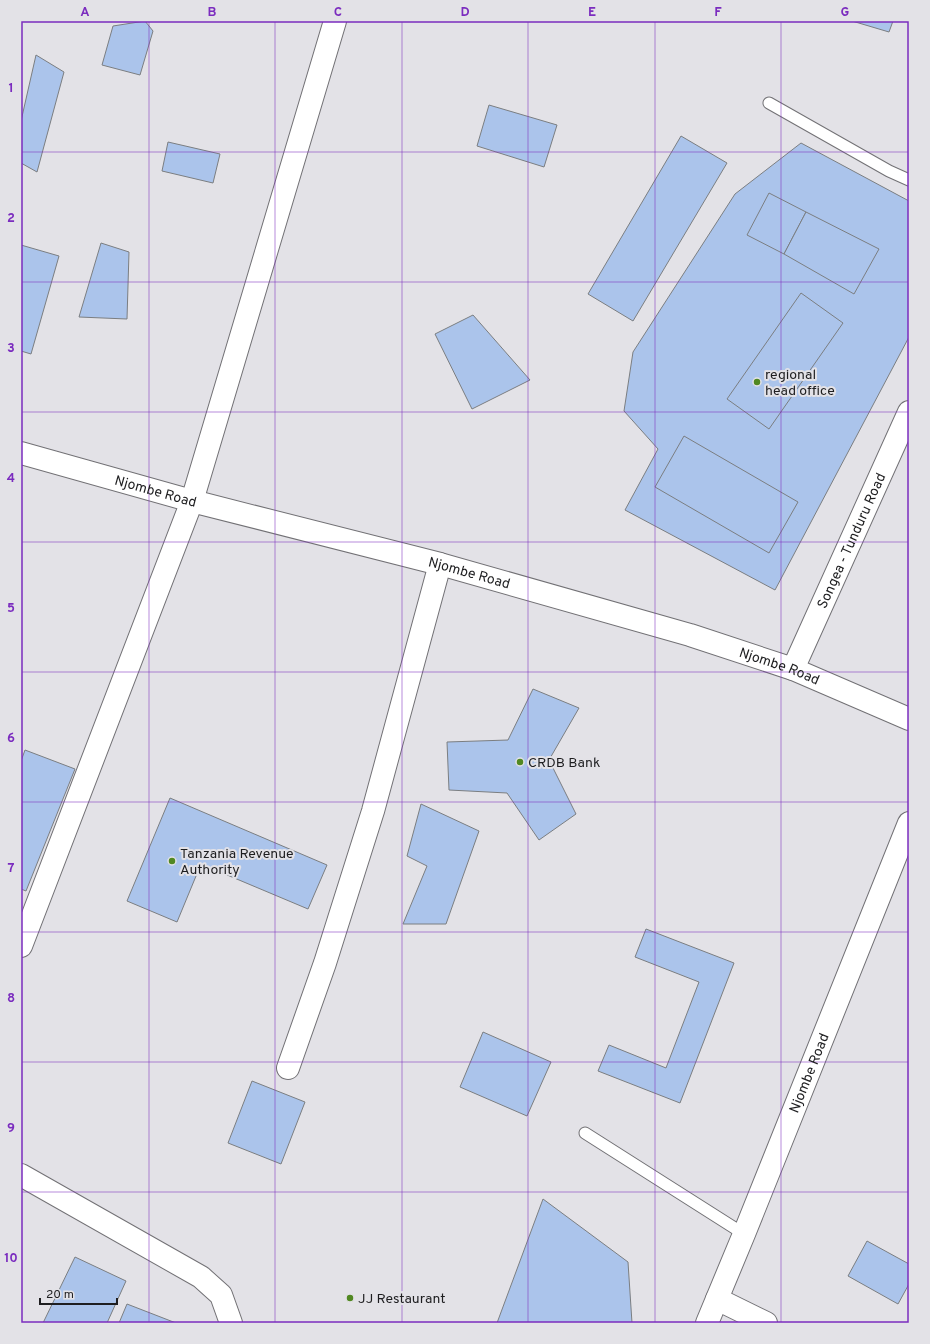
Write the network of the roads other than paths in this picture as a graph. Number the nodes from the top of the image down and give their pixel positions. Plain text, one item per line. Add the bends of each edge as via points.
1 (336, 21) edge
2 (769, 103) dead end
3 (909, 180) edge
4 (909, 412) edge
5 (21, 452) edge
6 (192, 501) junction
7 (440, 564) junction
8 (793, 669) junction
9 (909, 719) edge
10 (909, 823) edge
11 (21, 946) edge
12 (288, 1068) dead end
13 (585, 1133) dead end
14 (21, 1175) edge
15 (744, 1234) junction
16 (717, 1299) junction
17 (231, 1323) edge
18 (707, 1323) edge
19 (766, 1323) edge

1 - 6 main road
2 - 3 lane
4 - 8 main road, Songea - Tunduru Road
5 - 6 main road, Njombe Road
6 - 7 main road, Njombe Road
6 - 11 main road
7 - 8 main road, Njombe Road via 690,635
7 - 12 main road via 373,811 325,963
8 - 9 main road, Njombe Road
10 - 15 main road, Njombe Road
13 - 15 lane
14 - 17 main road via 201,1277 221,1295
15 - 16 main road, Njombe Road
16 - 18 main road, Njombe Road
16 - 19 main road

